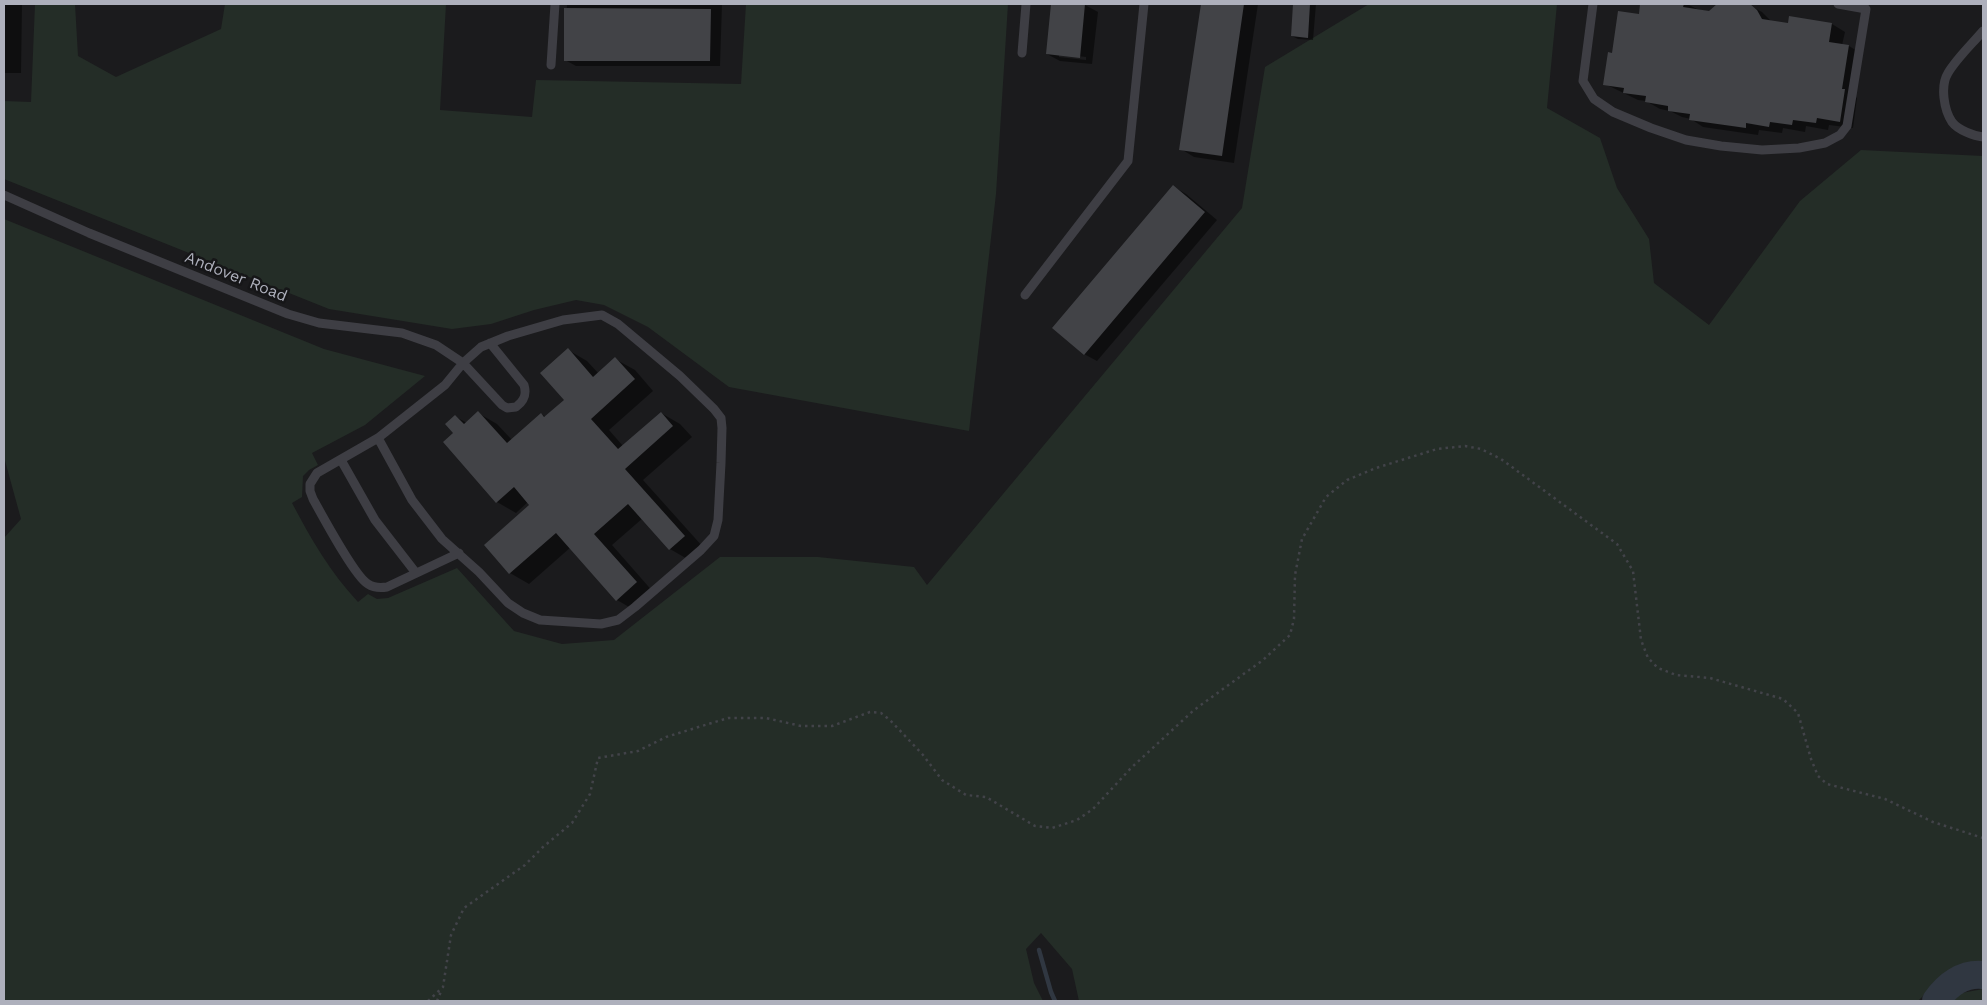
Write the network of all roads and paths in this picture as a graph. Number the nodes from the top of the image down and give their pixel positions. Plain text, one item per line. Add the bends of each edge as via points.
1 (555, 4) edge
2 (1026, 4) edge
3 (1144, 4) edge
4 (1593, 4) edge
5 (1838, 4) edge
6 (1983, 31) edge
7 (1022, 53) dead end
8 (551, 65) dead end
9 (1983, 137) edge
10 (4, 195) edge
11 (1025, 295) dead end
12 (490, 343) junction
13 (462, 362) junction
14 (378, 438) junction
15 (340, 460) junction
16 (459, 553) junction
17 (416, 573) junction
18 (1983, 838) edge
19 (443, 987) junction
20 (428, 1001) edge
21 (437, 1001) edge

1 - 8 lane
2 - 7 lane
3 - 11 lane via 1128,161
4 - 5 lane via 1583,81 1594,99 1613,112 1686,140 1762,150 1825,143 1840,135 1847,126 1866,9
6 - 9 lane via 1947,74 1944,92 1946,108 1953,123
10 - 13 lane, Andover Road via 288,314 319,323 402,333 436,345
12 - 13 lane
12 - 13 lane, Andover Road via 524,386 525,398 516,407 502,405
12 - 16 lane via 585,316 602,315 618,324 680,376 721,418 718,520 714,536 701,550 636,607 618,620 601,624 540,620 523,614
13 - 14 lane via 445,385
14 - 15 lane
14 - 16 lane via 412,500 442,540
15 - 17 lane via 375,520
15 - 17 lane via 312,478 310,490 361,577 367,584 382,588
16 - 17 lane
18 - 19 path via 1933,822 1885,799 1827,784 1818,776 1810,758 1798,713 1783,699 1710,678 1676,675 1658,668 1648,658 1640,640 1633,571 1617,544 1501,459 1466,446 1437,449 1376,468 1347,480 1326,497 1302,539 1290,635 1263,660 1194,710 1093,809 1077,820 1052,828 1035,826 986,797 966,795 942,780 915,746 881,713 870,712 832,726 800,726 766,718 728,718 666,737 638,751 598,758 590,794 572,823 525,865 464,908 451,934
19 - 20 path
19 - 21 path

